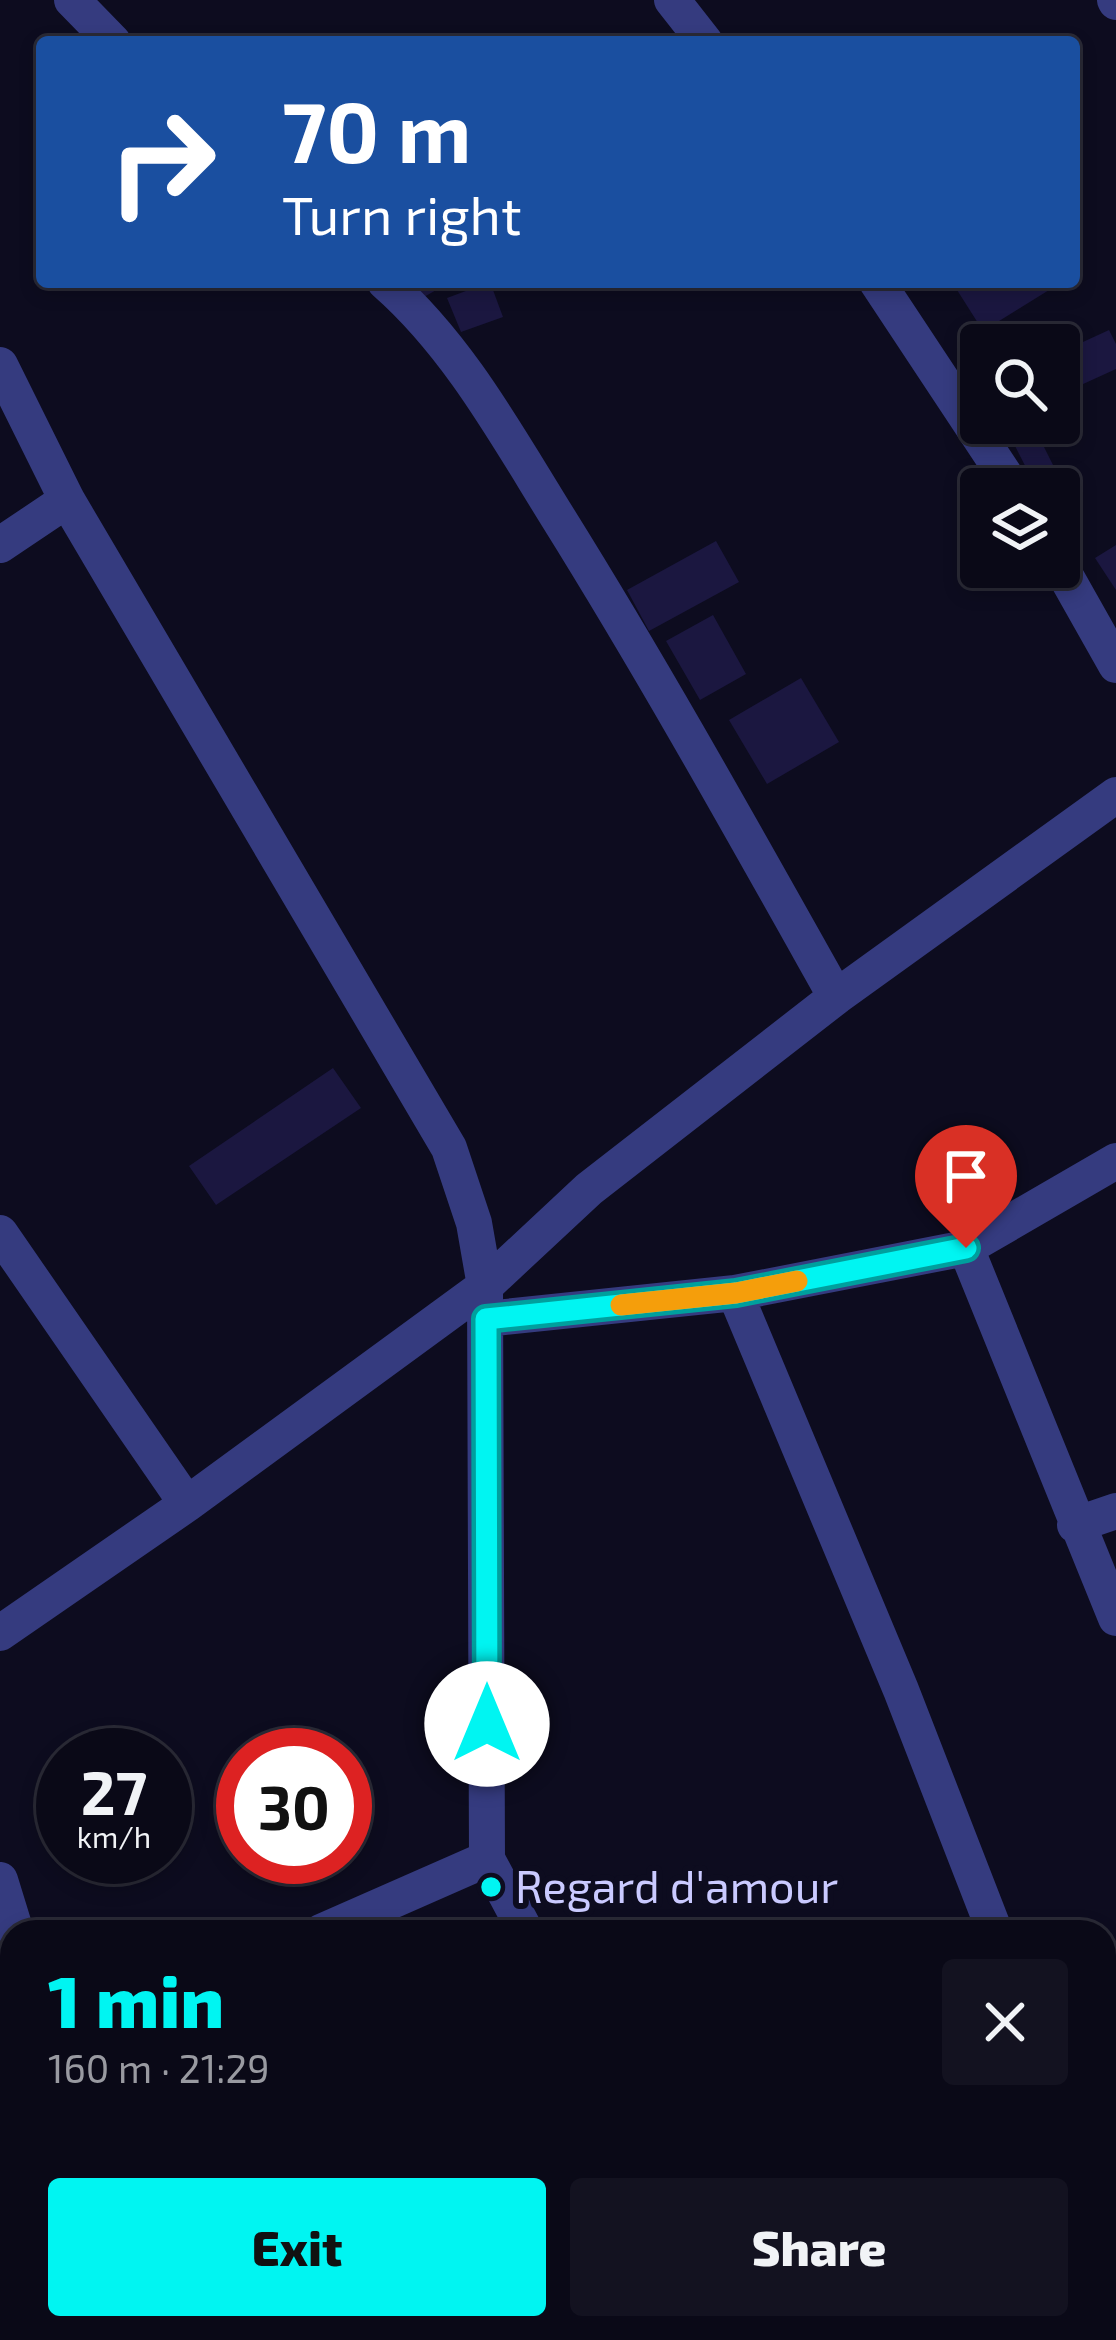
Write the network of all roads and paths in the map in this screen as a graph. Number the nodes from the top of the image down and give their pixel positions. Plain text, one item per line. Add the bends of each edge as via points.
1 (72, 0) edge
2 (673, 0) edge
3 (107, 36) edge
4 (700, 36) edge
5 (392, 288) edge
6 (881, 288) edge
7 (0, 365) edge
8 (1001, 468) edge
9 (67, 500) junction
10 (0, 545) edge
11 (1073, 588) edge
12 (1116, 665) edge
13 (1116, 795) edge
14 (836, 997) junction
15 (1116, 1161) edge
16 (0, 1233) edge
17 (966, 1248) junction
18 (736, 1293) junction
19 (486, 1302) junction
20 (187, 1504) junction
21 (1116, 1511) edge
22 (1075, 1525) junction
23 (1116, 1618) edge
24 (0, 1634) edge
25 (487, 1859) junction
26 (0, 1880) edge
27 (12, 1920) edge
28 (360, 1920) edge
29 (520, 1920) edge
30 (990, 1920) edge

1 - 3 street
2 - 4 street
5 - 14 street via 477,387 646,659
6 - 8 street
7 - 9 street
9 - 10 street
9 - 19 street via 448,1148 474,1223
11 - 12 street
13 - 14 street
14 - 19 street via 589,1189
15 - 17 street
16 - 20 street
17 - 18 street
17 - 22 street
18 - 19 street
18 - 30 street
19 - 20 street
19 - 25 street
20 - 24 street
21 - 22 street
22 - 23 street
25 - 28 street
25 - 29 street
26 - 27 street

